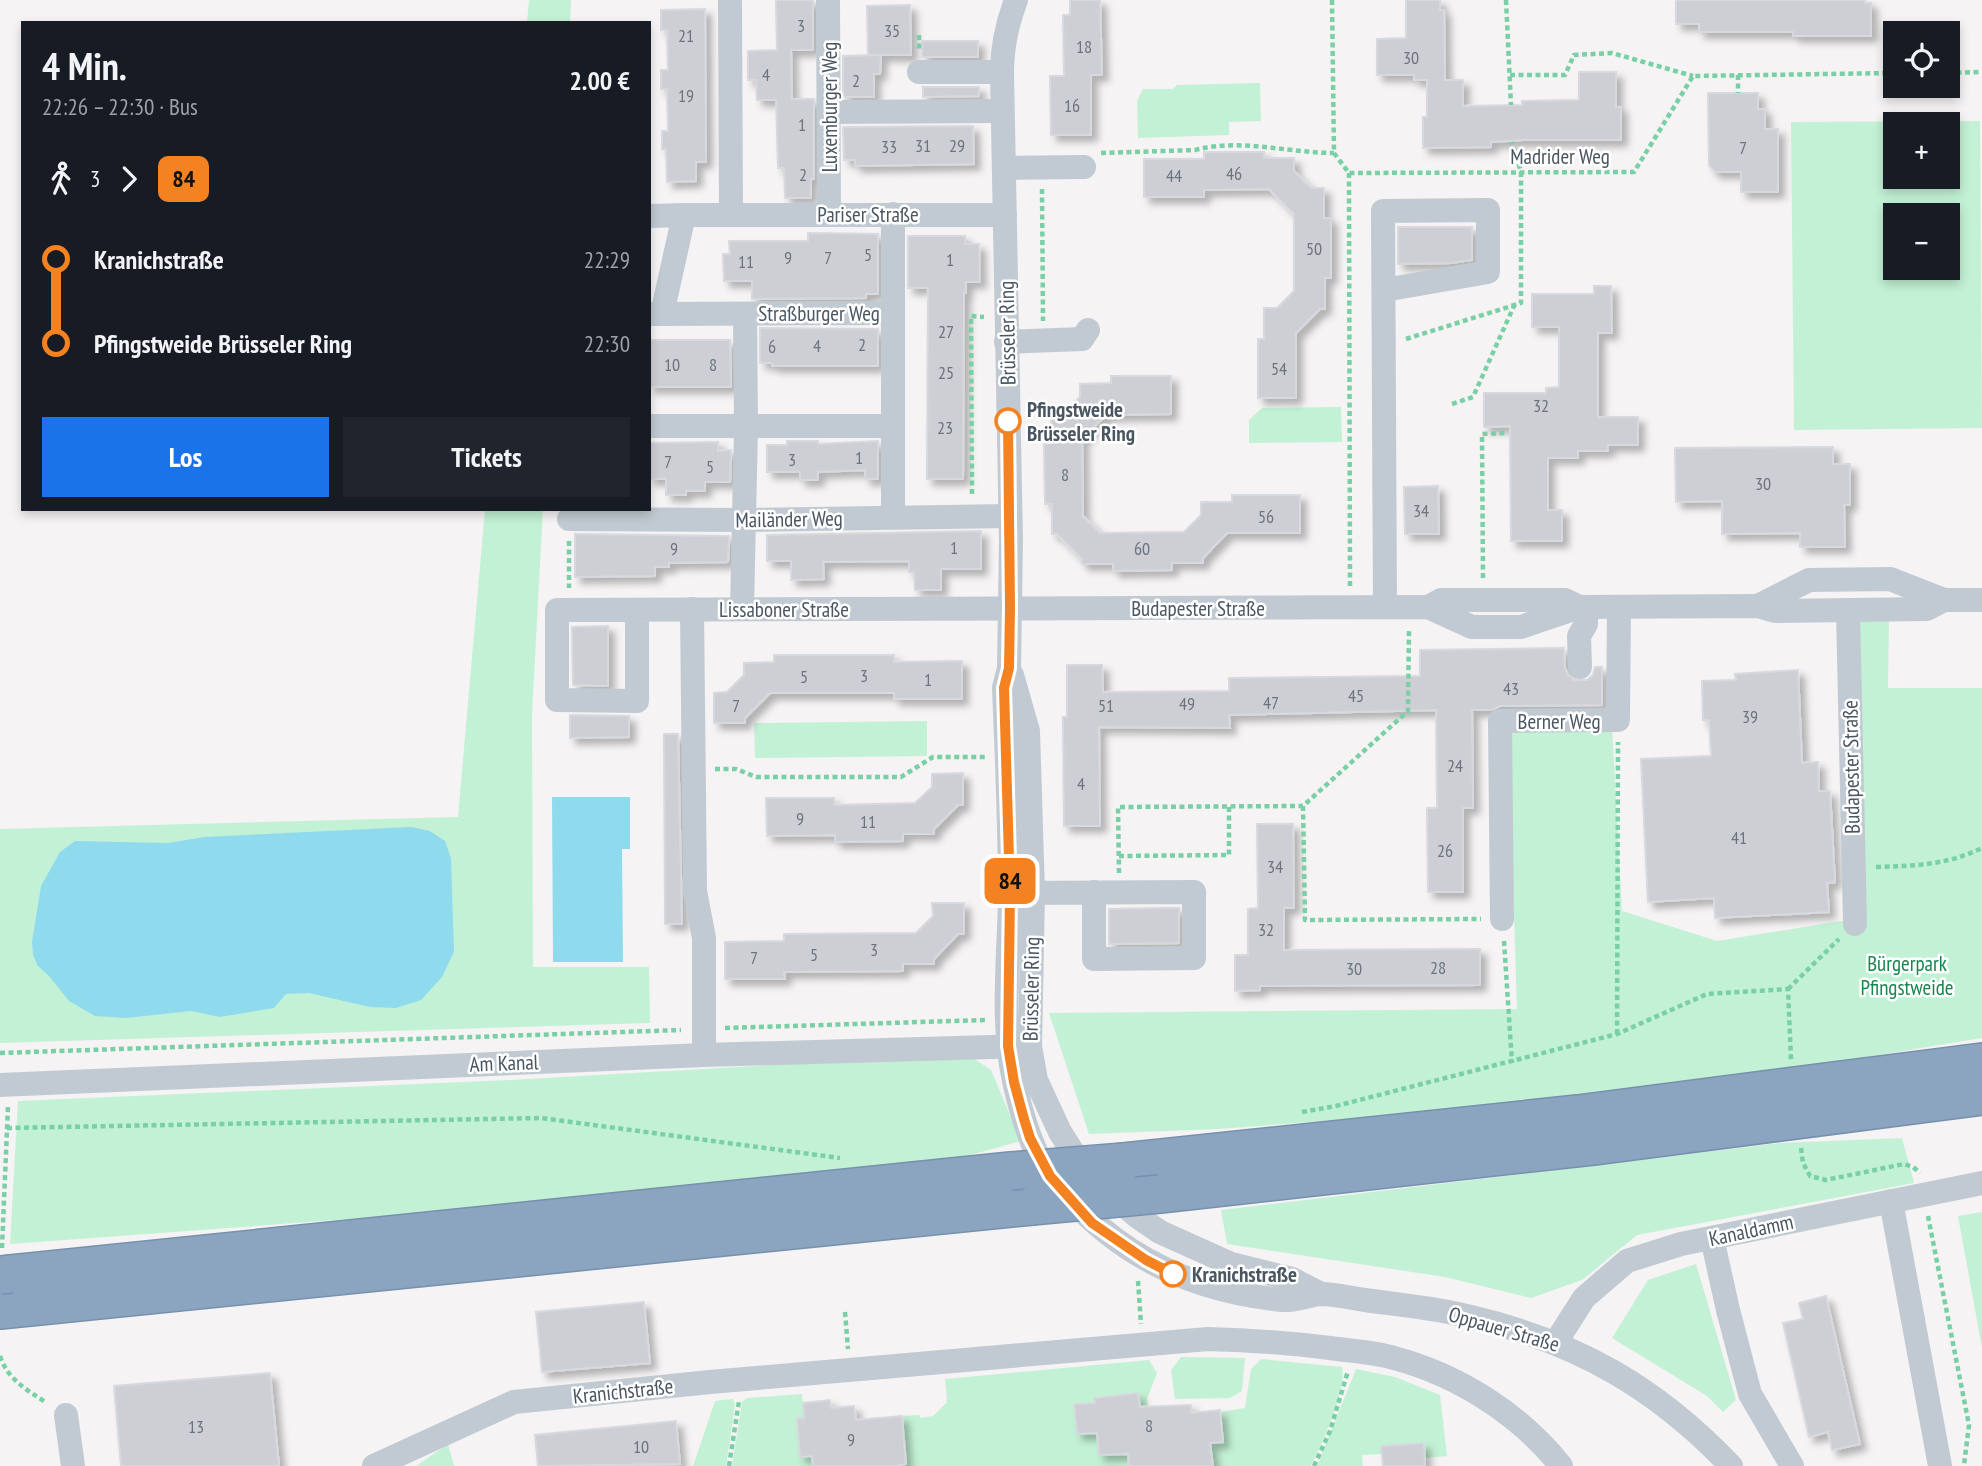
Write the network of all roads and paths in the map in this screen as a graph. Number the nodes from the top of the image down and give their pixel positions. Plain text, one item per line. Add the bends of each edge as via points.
1 (730, 0) edge
2 (828, 0) edge
3 (1016, 0) edge
4 (1332, 0) edge
5 (1506, 0) edge
6 (919, 72) dead end
7 (1002, 72) junction
8 (1982, 72) edge
9 (1883, 73) edge
10 (1960, 73) edge
11 (1510, 75) junction
12 (1738, 75) junction
13 (1693, 76) junction
14 (1738, 93) dead end
15 (1511, 105) dead end
16 (1002, 111) junction
17 (829, 112) junction
18 (1334, 152) junction
19 (1084, 167) joint
20 (1004, 168) junction
21 (1042, 168) junction
22 (1349, 173) junction
23 (732, 214) junction
24 (829, 214) junction
25 (893, 214) junction
26 (684, 215) junction
27 (1005, 215) junction
28 (651, 216) edge
29 (1384, 290) junction
30 (1514, 305) dead end
31 (893, 313) junction
32 (656, 314) edge
33 (745, 314) junction
34 (1006, 317) junction
35 (1088, 330) dead end
36 (1043, 340) junction
37 (1006, 342) junction
38 (1452, 404) dead end
39 (651, 426) edge
40 (892, 426) junction
41 (746, 427) junction
42 (1506, 433) dead end
43 (1010, 516) junction
44 (893, 517) junction
45 (972, 517) junction
46 (569, 519) joint
47 (743, 520) junction
48 (1483, 600) junction
49 (1944, 600) junction
50 (1982, 600) edge
51 (1758, 606) junction
52 (1407, 607) junction
53 (1619, 607) junction
54 (1010, 608) junction
55 (1351, 608) junction
56 (692, 609) junction
57 (743, 609) junction
58 (563, 610) junction
59 (637, 610) junction
60 (1848, 611) junction
61 (1584, 613) junction
62 (1587, 667) dead end
63 (1009, 668) junction
64 (1618, 720) junction
65 (1007, 757) junction
66 (693, 770) junction
67 (1228, 806) junction
68 (1303, 806) junction
69 (1982, 848) edge
70 (1119, 856) junction
71 (1854, 867) junction
72 (1094, 892) junction
73 (1120, 892) junction
74 (1022, 893) junction
75 (1502, 919) junction
76 (1855, 924) joint
77 (1788, 989) junction
78 (1007, 1019) junction
79 (704, 1029) junction
80 (1617, 1034) junction
81 (1019, 1046) junction
82 (0, 1053) edge
83 (704, 1055) junction
84 (1982, 1062) edge
85 (1512, 1063) junction
86 (1791, 1072) dead end
87 (4, 1093) edge
88 (1982, 1096) edge
89 (1294, 1113) dead end
90 (7, 1128) junction
91 (1801, 1145) dead end
92 (852, 1159) dead end
93 (1086, 1173) joint
94 (1982, 1183) edge
95 (1041, 1191) junction
96 (1924, 1194) junction
97 (1891, 1200) junction
98 (1712, 1238) junction
99 (1146, 1260) junction
100 (5, 1284) edge
101 (1321, 1294) junction
102 (845, 1312) dead end
103 (1556, 1342) junction
104 (1142, 1343) junction
105 (1354, 1351) junction
106 (0, 1356) edge
107 (850, 1369) junction
108 (738, 1379) junction
109 (66, 1415) joint
110 (73, 1466) edge
111 (374, 1466) edge
112 (729, 1466) edge
113 (1314, 1466) edge
114 (1561, 1466) edge
115 (1731, 1466) edge
116 (1792, 1466) edge
117 (1940, 1466) edge
118 (1964, 1466) edge

1 - 23 street
2 - 17 street, Luxemburger Weg
3 - 7 street, Brüsseler Ring via 1002,53
4 - 18 path
5 - 11 path
6 - 7 street
7 - 16 street, Brüsseler Ring
8 - 10 path
9 - 12 path
11 - 13 path via 1565,75 1574,55 1612,53
11 - 15 path
12 - 13 path
12 - 14 path
13 - 22 path, Madrider Weg via 1634,172
16 - 17 street
16 - 20 street, Brüsseler Ring
17 - 24 street, Luxemburger Weg
18 - 19 path via 1272,146 1102,153
18 - 22 path
19 - 21 street
20 - 21 street
20 - 27 street, Brüsseler Ring
21 - 36 path
22 - 55 path
23 - 24 street, Pariser Straße
23 - 26 street, Pariser Straße
24 - 25 street, Pariser Straße
25 - 27 street, Pariser Straße
25 - 31 street, Straßburger Weg
26 - 28 street
26 - 32 street, Straßburger Weg
27 - 34 street, Brüsseler Ring
29 - 29 street via 1488,272 1488,210 1383,211
29 - 52 street
30 - 38 path via 1473,397
31 - 33 street, Straßburger Weg
31 - 40 street, Straßburger Weg
32 - 33 street, Straßburger Weg
33 - 41 street, Straßburger Weg
34 - 37 street, Brüsseler Ring
34 - 45 path via 971,316
35 - 36 street via 1082,339
36 - 37 street
37 - 43 street, Brüsseler Ring
39 - 41 street
40 - 41 street
40 - 44 street, Straßburger Weg
41 - 47 street, Straßburger Weg
42 - 48 path via 1482,434
43 - 45 street, Mailänder Weg
43 - 54 street, Brüsseler Ring
44 - 45 street, Mailänder Weg
44 - 47 street, Mailänder Weg
46 - 47 street, Mailänder Weg
46 - 58 path
47 - 57 street, Straßburger Weg
48 - 52 street, Budapester Straße via 1441,600
48 - 61 street, Budapester Straße via 1565,600
49 - 50 street, Budapester Straße
49 - 51 street, Budapester Straße via 1890,579 1809,580
49 - 60 street, Budapester Straße via 1927,609
51 - 53 street, Budapester Straße
51 - 60 street, Budapester Straße via 1775,611
52 - 55 street, Budapester Straße
52 - 61 street, Budapester Straße via 1472,627 1521,627
52 - 68 path via 1408,710
53 - 61 street, Budapester Straße
53 - 64 street, Berner Weg
54 - 55 street, Budapester Straße
54 - 57 street, Lissaboner Straße
54 - 63 street, Brüsseler Ring
56 - 57 street, Lissaboner Straße
56 - 59 street, Lissaboner Straße
56 - 66 street
58 - 59 street, Lissaboner Straße
58 - 59 street via 557,700 637,701
60 - 71 street, Budapester Straße
61 - 62 street via 1579,636
63 - 65 street, Brüsseler Ring via 1004,688
63 - 74 street, Brüsseler Ring via 1028,731
64 - 75 street, Berner Weg via 1500,721
64 - 80 path
65 - 66 path via 933,757 901,777 756,777 736,769
65 - 74 street, Brüsseler Ring
66 - 79 street via 695,891 704,938
67 - 68 path
67 - 70 path via 1118,807
67 - 70 path via 1229,855
68 - 75 path via 1305,920
69 - 71 path via 1927,866
70 - 73 path
71 - 76 street, Budapester Straße
72 - 73 street
72 - 73 street via 1094,959 1194,958 1194,892
72 - 74 street
74 - 78 street, Brüsseler Ring
74 - 81 street, Brüsseler Ring
75 - 85 path
76 - 77 path
77 - 80 path via 1707,993
77 - 86 path
78 - 79 path
78 - 81 street, Brüsseler Ring
79 - 82 path
79 - 83 street
80 - 85 path
81 - 83 street, Am Kanal
81 - 93 street, Brüsseler Ring via 1060,1132
81 - 95 street, Brüsseler Ring via 1014,1082
83 - 87 street, Am Kanal
84 - 100 highway, bridge via 1578,1114 1011,1171
85 - 89 path
87 - 90 path
88 - 95 highway, bridge via 1607,1145 1160,1194
90 - 92 path via 541,1118
90 - 100 path
91 - 96 path via 1810,1176 1826,1180 1904,1164 1919,1172
93 - 101 street, Oppauer Straße via 1138,1217 1183,1244 1231,1264 1292,1279
94 - 96 street, Kanaldamm
95 - 99 street, Oppauer Straße
95 - 100 highway
96 - 97 street, Kanaldamm
96 - 118 path via 1969,1425
97 - 98 street, Kanaldamm
97 - 117 street
98 - 103 street, Kanaldamm via 1627,1261 1584,1298
98 - 116 street via 1750,1394
99 - 101 street, Oppauer Straße via 1222,1290 1287,1301
99 - 104 path via 1138,1278
101 - 103 street, Oppauer Straße via 1469,1316
102 - 107 path
103 - 115 street, Oppauer Straße via 1632,1381 1668,1407
104 - 105 street, Kranichstraße via 1242,1339
104 - 107 street, Kranichstraße
105 - 113 path
105 - 114 street, Kranichstraße via 1393,1357 1472,1391 1526,1428
106 - 109 path via 4,1369 20,1386
107 - 108 street, Kranichstraße
108 - 111 street, Kranichstraße via 514,1402
108 - 112 path
109 - 110 street

